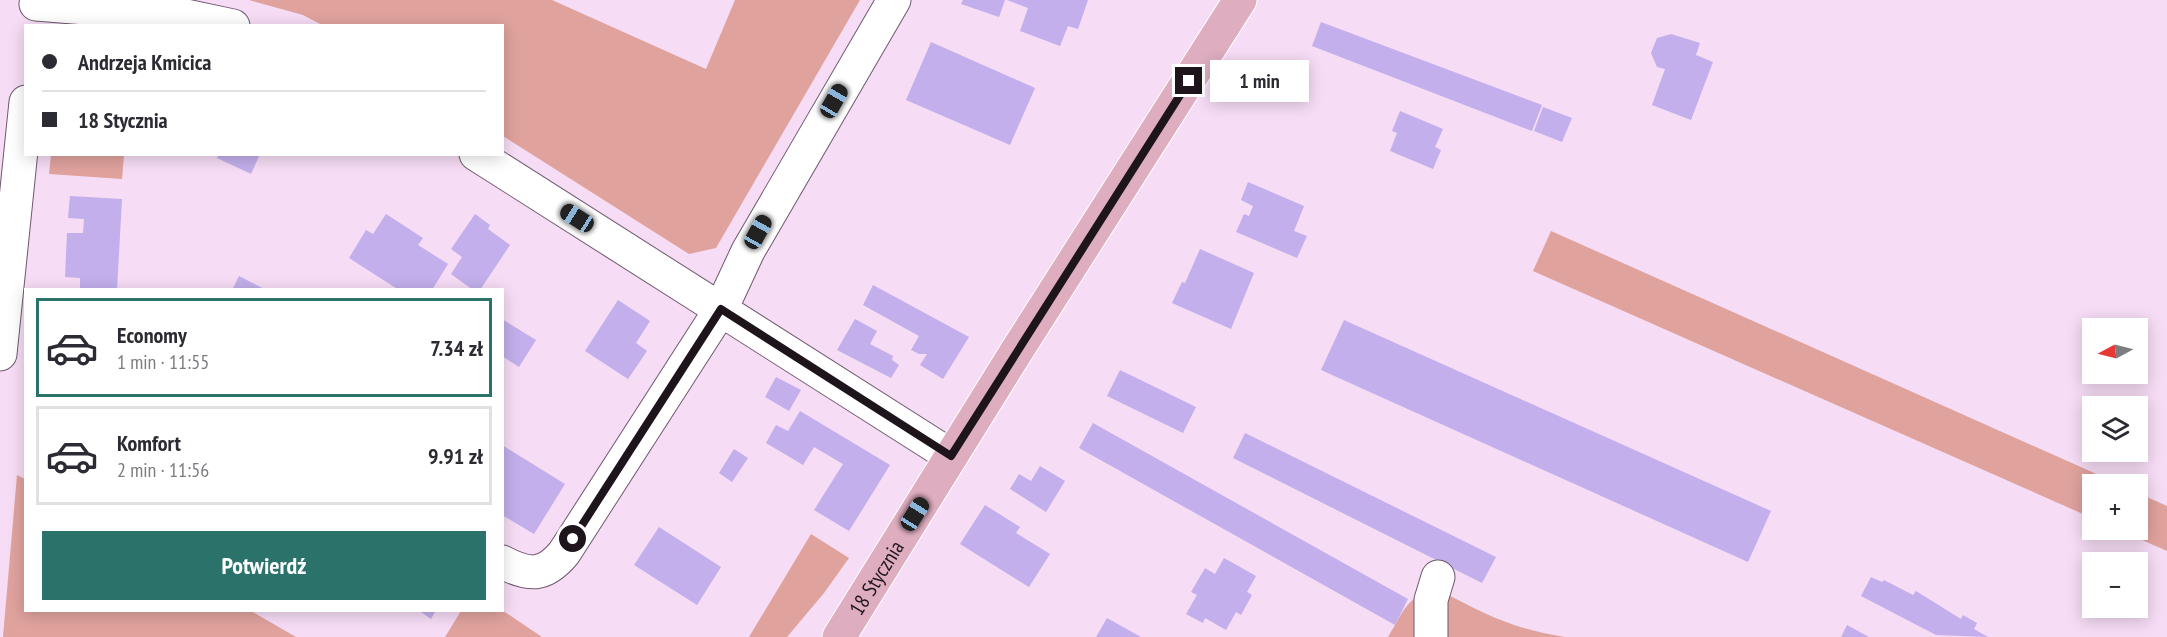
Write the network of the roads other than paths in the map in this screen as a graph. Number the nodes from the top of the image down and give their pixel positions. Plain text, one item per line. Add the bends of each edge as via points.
1 (894, 0) edge
2 (1240, 0) edge
3 (35, 10) edge
4 (224, 24) edge
5 (24, 121) edge
6 (479, 156) edge
7 (721, 309) junction
8 (0, 350) edge
9 (24, 351) edge
10 (0, 354) edge
11 (951, 456) junction
12 (504, 563) edge
13 (1438, 577) dead end
14 (839, 637) edge
15 (1431, 637) edge

1 - 7 street via 748,251
2 - 11 main road, 18 Stycznia
3 - 4 street via 186,16
5 - 8 street
6 - 7 street
7 - 11 street
7 - 12 street via 554,564 531,572
8 - 9 street
8 - 10 street
11 - 14 main road, 18 Stycznia
13 - 15 street via 1431,600

